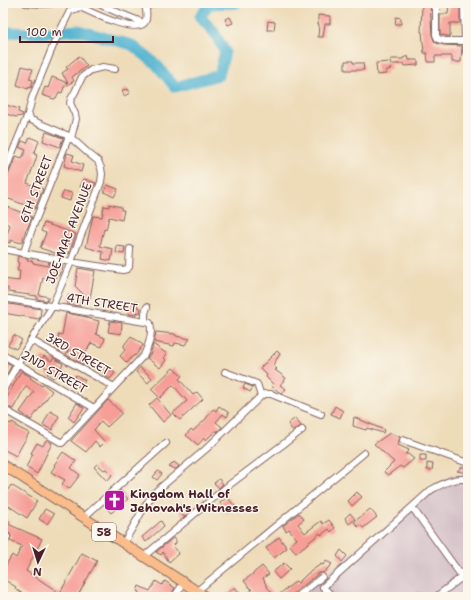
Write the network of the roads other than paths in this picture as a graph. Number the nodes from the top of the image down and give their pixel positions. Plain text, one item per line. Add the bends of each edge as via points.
1 (26, 3) edge
2 (54, 3) edge
3 (97, 3) edge
4 (154, 3) edge
5 (436, 3) edge
6 (464, 3) edge
7 (145, 5) edge
8 (144, 23) junction
9 (466, 41) edge
10 (466, 51) dead end
11 (115, 69) dead end
12 (28, 114) junction
13 (70, 137) junction
14 (3, 176) edge
15 (3, 249) edge
16 (130, 249) dead end
17 (24, 252) junction
18 (71, 262) junction
19 (3, 298) edge
20 (52, 306) junction
21 (147, 307) dead end
22 (148, 323) junction
23 (32, 340) junction
24 (3, 355) edge
25 (19, 364) junction
26 (226, 372) dead end
27 (114, 386) junction
28 (3, 390) edge
29 (261, 396) junction
30 (94, 408) junction
31 (3, 409) edge
32 (321, 414) dead end
33 (302, 430) dead end
34 (404, 440) dead end
35 (166, 443) dead end
36 (364, 453) dead end
37 (468, 464) edge
38 (3, 465) edge
39 (468, 480) edge
40 (412, 507) junction
41 (83, 518) junction
42 (7, 537) dead end
43 (123, 544) junction
44 (3, 546) edge
45 (143, 557) junction
46 (322, 577) dead end
47 (462, 577) junction
48 (184, 583) junction
49 (468, 585) edge
50 (197, 591) junction
51 (174, 597) edge
52 (206, 597) edge
53 (297, 597) edge
54 (333, 597) edge
55 (436, 597) edge

1 - 2 street
3 - 8 street
4 - 7 street
5 - 9 street via 438,39
6 - 9 street
7 - 8 street
8 - 12 street via 140,26 128,26 80,7 72,9 55,41
9 - 10 street
11 - 13 street, 6TH STREET via 103,67 91,70 82,77 70,99 76,119
12 - 13 street, JOE-MAC AVENUE via 31,120
12 - 14 street
13 - 17 street, 6TH STREET
13 - 18 street, JOE-MAC AVENUE via 98,161 102,174
15 - 17 street
16 - 18 street via 129,267 123,270
17 - 18 street
18 - 20 street, JOE-MAC AVENUE
19 - 20 street, 4TH STREET
20 - 22 street, 4TH STREET
20 - 23 street, JOE-MAC AVENUE
21 - 22 street via 145,312
22 - 27 street via 151,331 150,342 144,355
23 - 25 street, JOE-MAC AVENUE
23 - 27 street, 3RD STREET
24 - 25 street, 2ND STREET
25 - 28 street, JOE-MAC AVENUE
25 - 30 street, 2ND STREET
26 - 29 street via 257,384
27 - 30 street
29 - 32 street via 271,394
29 - 43 street via 206,449 154,493
30 - 31 street via 62,443
33 - 45 street via 229,485
34 - 37 street
35 - 41 street
36 - 50 street
38 - 41 highway, 58
39 - 40 street via 445,482 431,490
40 - 47 street
40 - 54 street via 323,587
41 - 43 highway, 58
42 - 44 street
43 - 45 highway, 58
45 - 48 highway, 58
46 - 53 street
47 - 49 street
47 - 55 street
48 - 50 highway, 58
48 - 51 street
50 - 52 highway, 58

